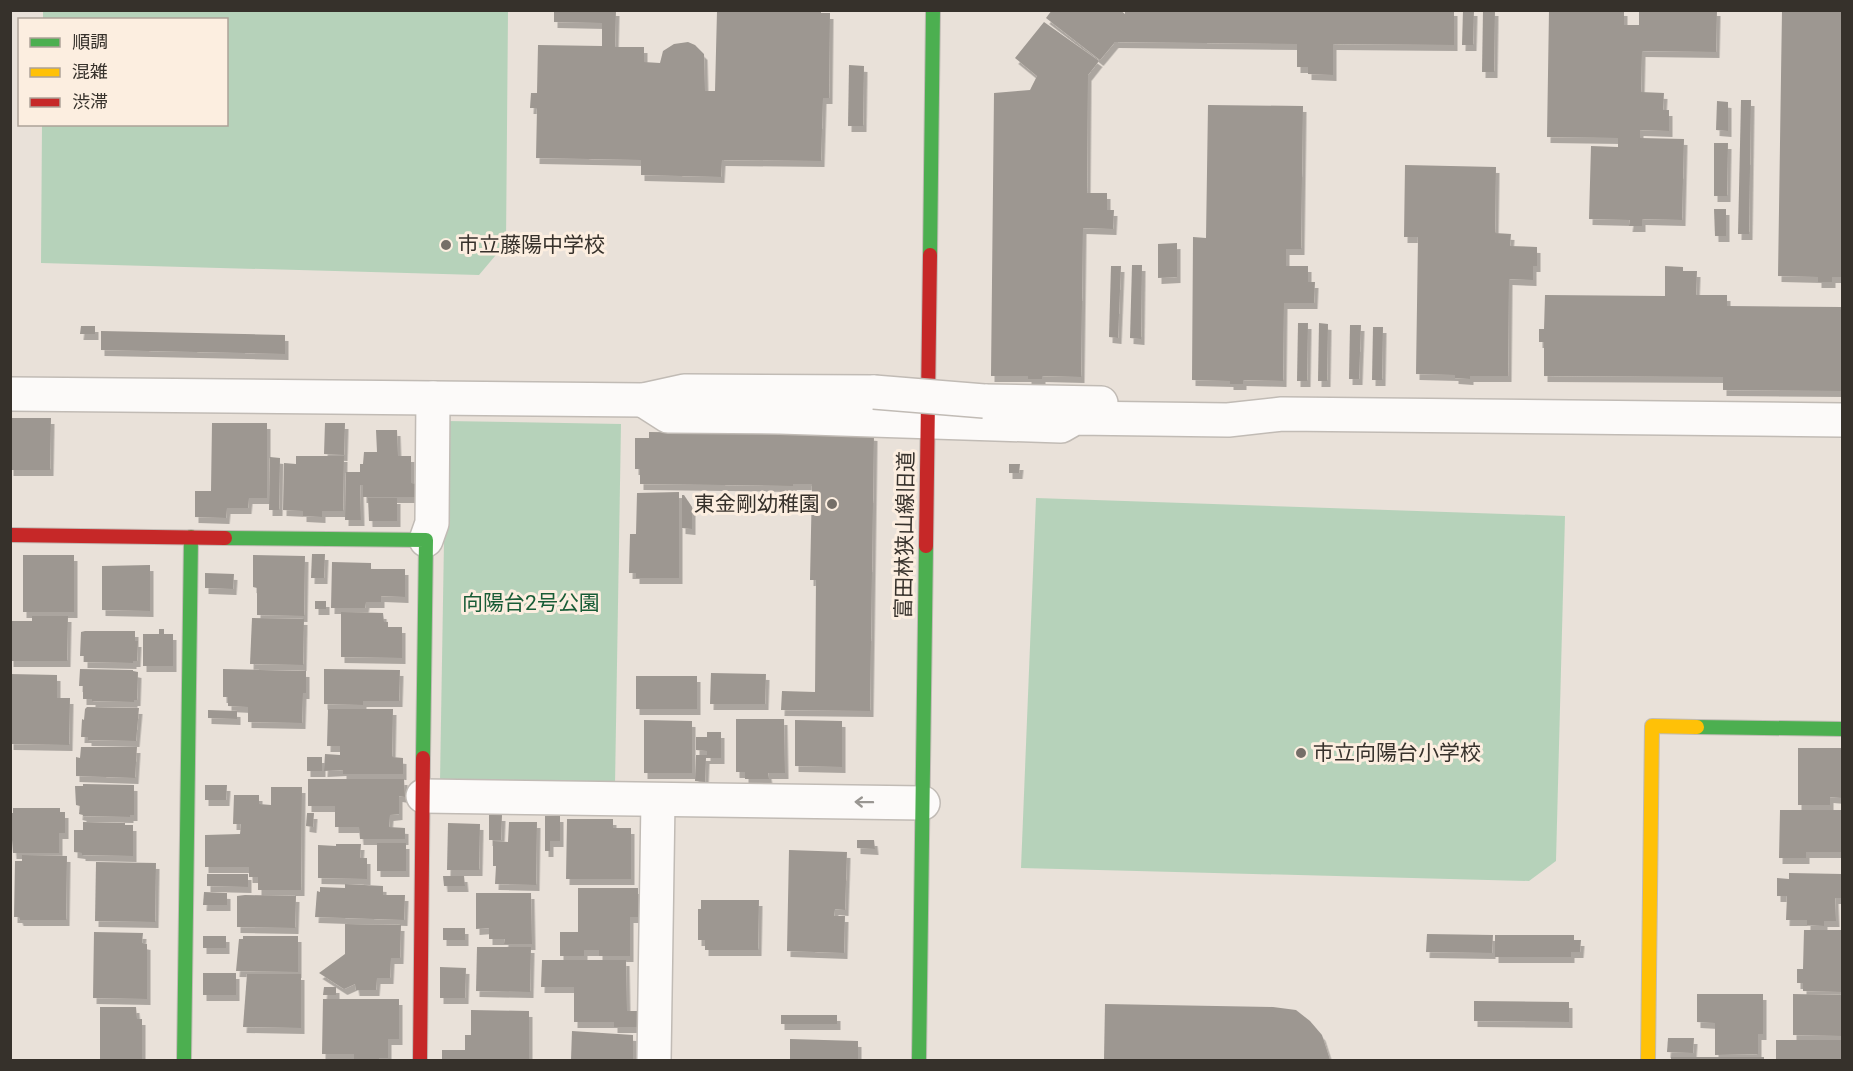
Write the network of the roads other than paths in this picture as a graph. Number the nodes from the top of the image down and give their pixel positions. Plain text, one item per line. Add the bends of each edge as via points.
1 (933, 10) edge
2 (10, 394) edge
3 (433, 398) junction
4 (643, 400) junction
5 (1282, 414) junction
6 (1842, 420) edge
7 (928, 421) junction
8 (10, 535) edge
9 (190, 537) junction
10 (426, 540) junction
11 (1842, 729) edge
12 (423, 796) junction
13 (658, 800) junction
14 (923, 803) junction
15 (184, 1060) edge
16 (420, 1060) edge
17 (654, 1060) edge
18 (919, 1060) edge
19 (1648, 1060) edge

1 - 7 street, 富田林狭山線旧道
2 - 3 street
3 - 4 street
3 - 10 street via 432,523
4 - 5 street, bridge via 684,391 874,392 984,401 1234,404
4 - 7 street via 668,416
5 - 6 street
5 - 7 street via 1228,420 1075,418 1061,426
7 - 14 street, 富田林狭山線旧道
8 - 9 street
9 - 10 street
9 - 15 street
10 - 12 street
11 - 19 street via 1652,726
12 - 13 street
12 - 16 street
14 -> 13 street
13 - 17 street
14 - 18 street, 富田林狭山線旧道

